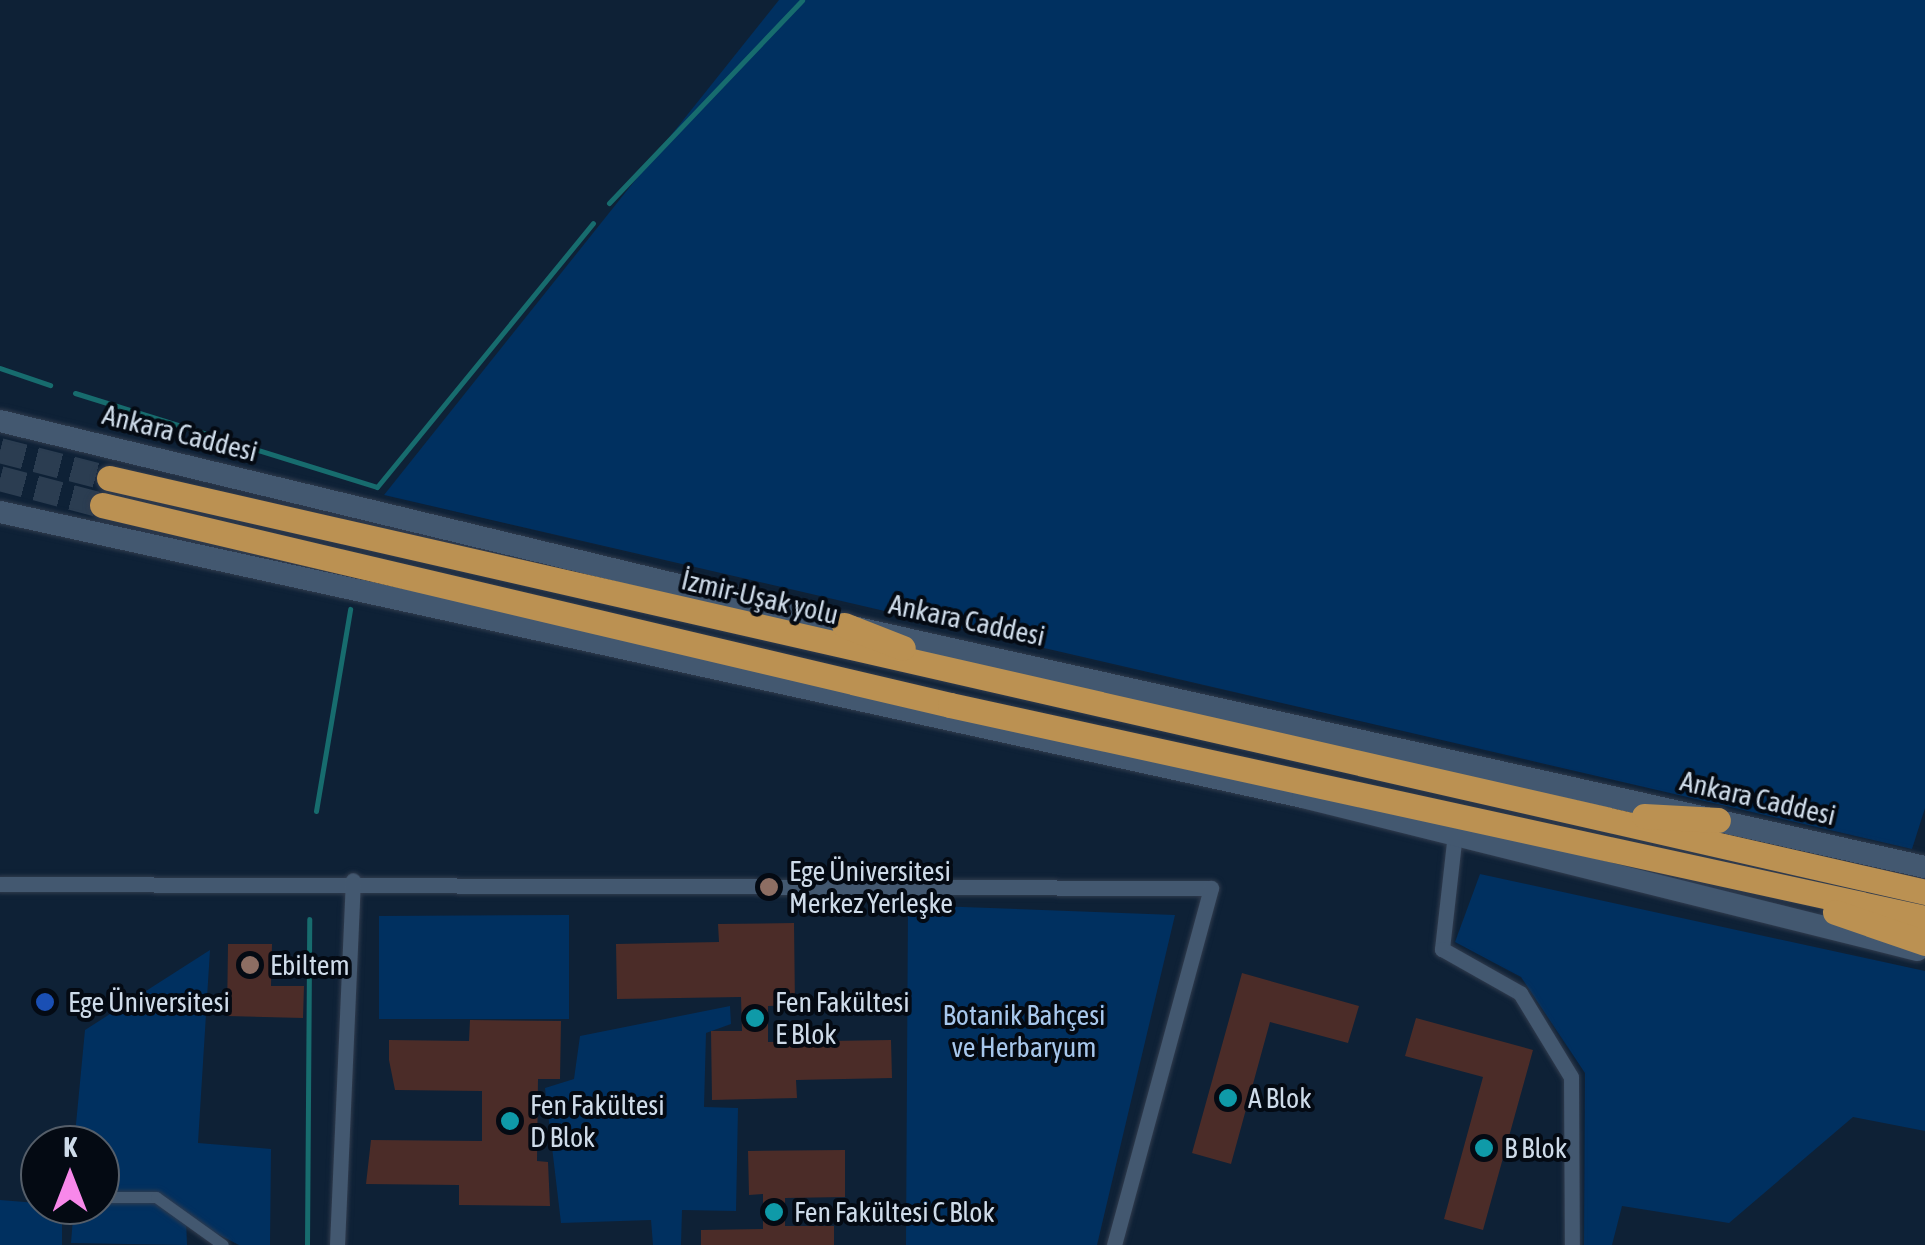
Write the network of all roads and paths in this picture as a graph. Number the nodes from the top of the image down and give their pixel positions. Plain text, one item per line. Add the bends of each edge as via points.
1 (0, 421) edge
2 (108, 478) tunnel mouth
3 (102, 505) tunnel mouth
4 (0, 512) edge
5 (844, 625) junction
6 (982, 679) junction
7 (860, 701) junction
8 (950, 705) junction
9 (1574, 812) junction
10 (1718, 820) junction
11 (1455, 833) junction
12 (1703, 867) junction
13 (1925, 868) edge
14 (353, 880) junction
15 (0, 884) edge
16 (1925, 892) edge
17 (1925, 918) edge
18 (1925, 943) edge
19 (1925, 952) edge
20 (120, 1197) edge
21 (224, 1245) edge
22 (338, 1245) edge
23 (1114, 1245) edge
24 (1572, 1245) edge

1 - 5 main road, Ankara Caddesi
2 - 6 highway, İzmir-Uşak yolu
3 - 8 highway
4 - 7 main road
5 - 6 highway
5 - 10 main road, Ankara Caddesi
6 - 9 highway, İzmir-Uşak yolu
7 - 8 highway
7 - 11 main road
8 - 12 highway
9 - 10 highway
9 - 16 highway, Ankara Caddesi
10 - 13 main road, Ankara Caddesi
11 - 19 main road
11 - 24 street via 1442,949 1520,993 1571,1076
12 - 17 highway
12 - 18 highway
14 - 15 street
14 - 22 street
14 - 23 street via 1211,888
20 - 21 street via 156,1197

